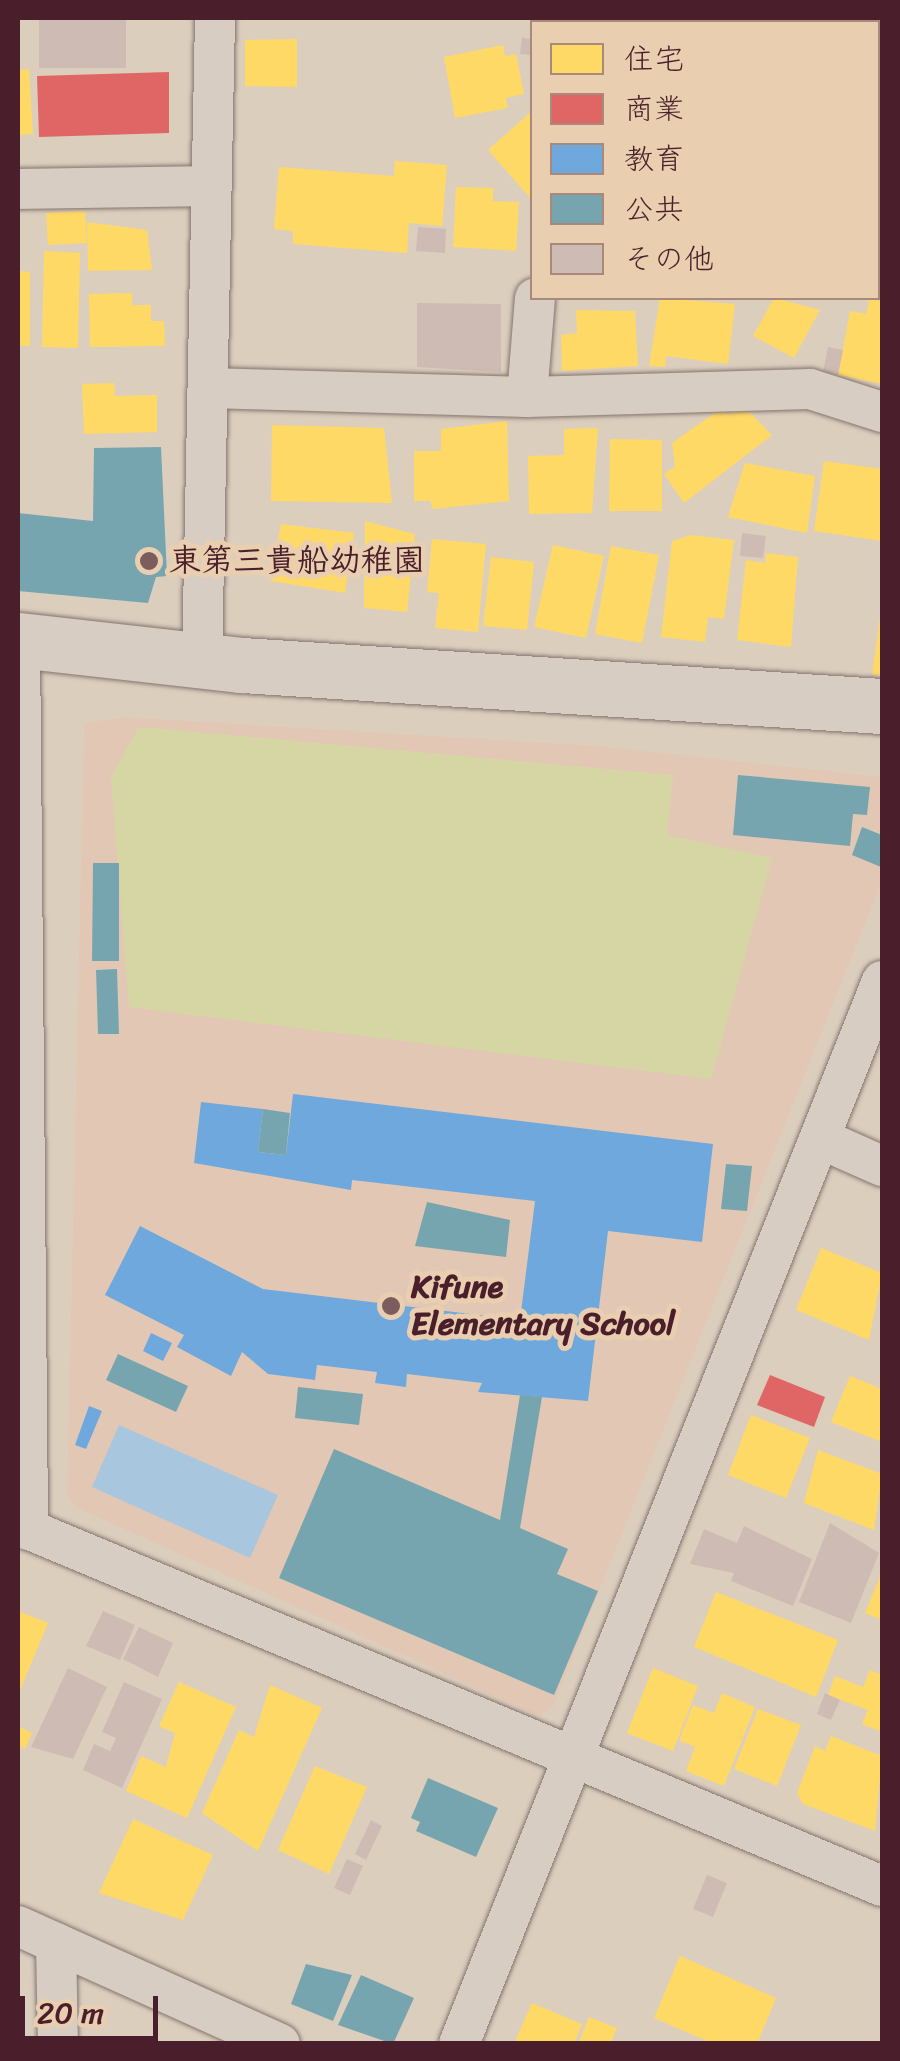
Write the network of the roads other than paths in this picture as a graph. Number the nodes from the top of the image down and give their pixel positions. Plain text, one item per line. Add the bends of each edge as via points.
1 (214, 18) edge
2 (211, 186) junction
3 (18, 188) edge
4 (535, 300) edge
5 (208, 388) junction
6 (527, 397) junction
7 (882, 412) edge
8 (19, 640) edge
9 (202, 661) junction
10 (882, 706) edge
11 (882, 982) edge
12 (21, 1044) edge
13 (821, 1139) junction
14 (882, 1166) edge
15 (23, 1528) edge
16 (577, 1764) junction
17 (882, 1886) edge
18 (18, 1926) edge
19 (56, 1944) junction
20 (58, 2044) edge
21 (280, 2044) edge
22 (460, 2044) edge

1 - 2 street
2 - 3 street
2 - 5 street
4 - 6 street
5 - 6 street
5 - 9 street
6 - 7 street via 810,388
8 - 9 street
8 - 12 street
9 - 10 street
11 - 13 street
12 - 15 street
13 - 14 street
13 - 16 street
15 - 16 street
16 - 17 street
16 - 22 street
18 - 19 street
19 - 20 street
19 - 21 street

